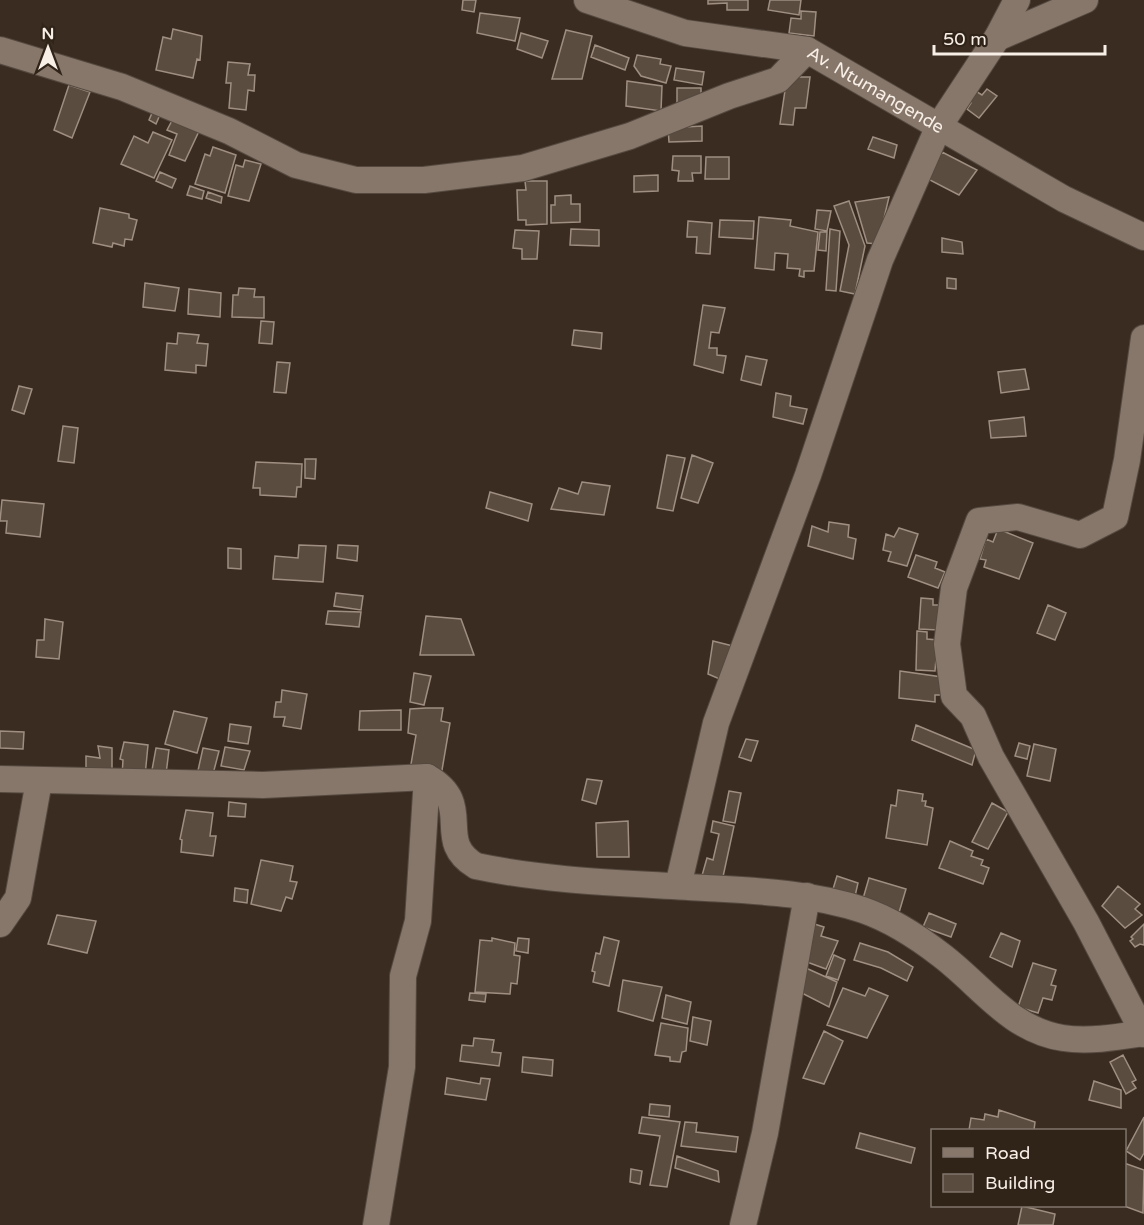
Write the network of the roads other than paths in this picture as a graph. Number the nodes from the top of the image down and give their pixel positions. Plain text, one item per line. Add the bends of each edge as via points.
1 (587, 0) edge
2 (1017, 0) edge
3 (1085, 0) edge
4 (997, 38) junction
5 (0, 50) edge
6 (807, 50) junction
7 (939, 126) junction
8 (1144, 237) edge
9 (1144, 338) edge
10 (427, 777) junction
11 (0, 779) edge
12 (39, 781) junction
13 (678, 886) junction
14 (807, 896) junction
15 (0, 924) edge
16 (1144, 1033) edge
17 (376, 1225) edge
18 (743, 1225) edge

1 - 6 street, Av. Ntumangende via 685,33
2 - 4 street
3 - 4 street
4 - 7 street
5 - 6 street via 122,87 229,131 296,165 356,180 424,180 523,168 630,136 778,80
6 - 7 street, Av. Ntumangende
7 - 8 street, Av. Ntumangende via 1064,199
7 - 13 street via 880,260 808,475 716,723
9 - 16 street via 1128,460 1115,517 1080,535 1018,517 979,522 954,588 946,644 954,696 973,716 991,757 1086,922
10 - 12 street via 263,785
10 - 13 street via 443,786 453,802 456,846 462,858 476,866 576,879
10 - 17 street via 418,921 403,976 402,1067
11 - 12 street
12 - 15 street via 18,898
13 - 14 street
14 - 16 street via 864,910 908,934 942,955 1004,1012 1030,1027 1062,1038 1095,1039
14 - 18 street via 765,1133

